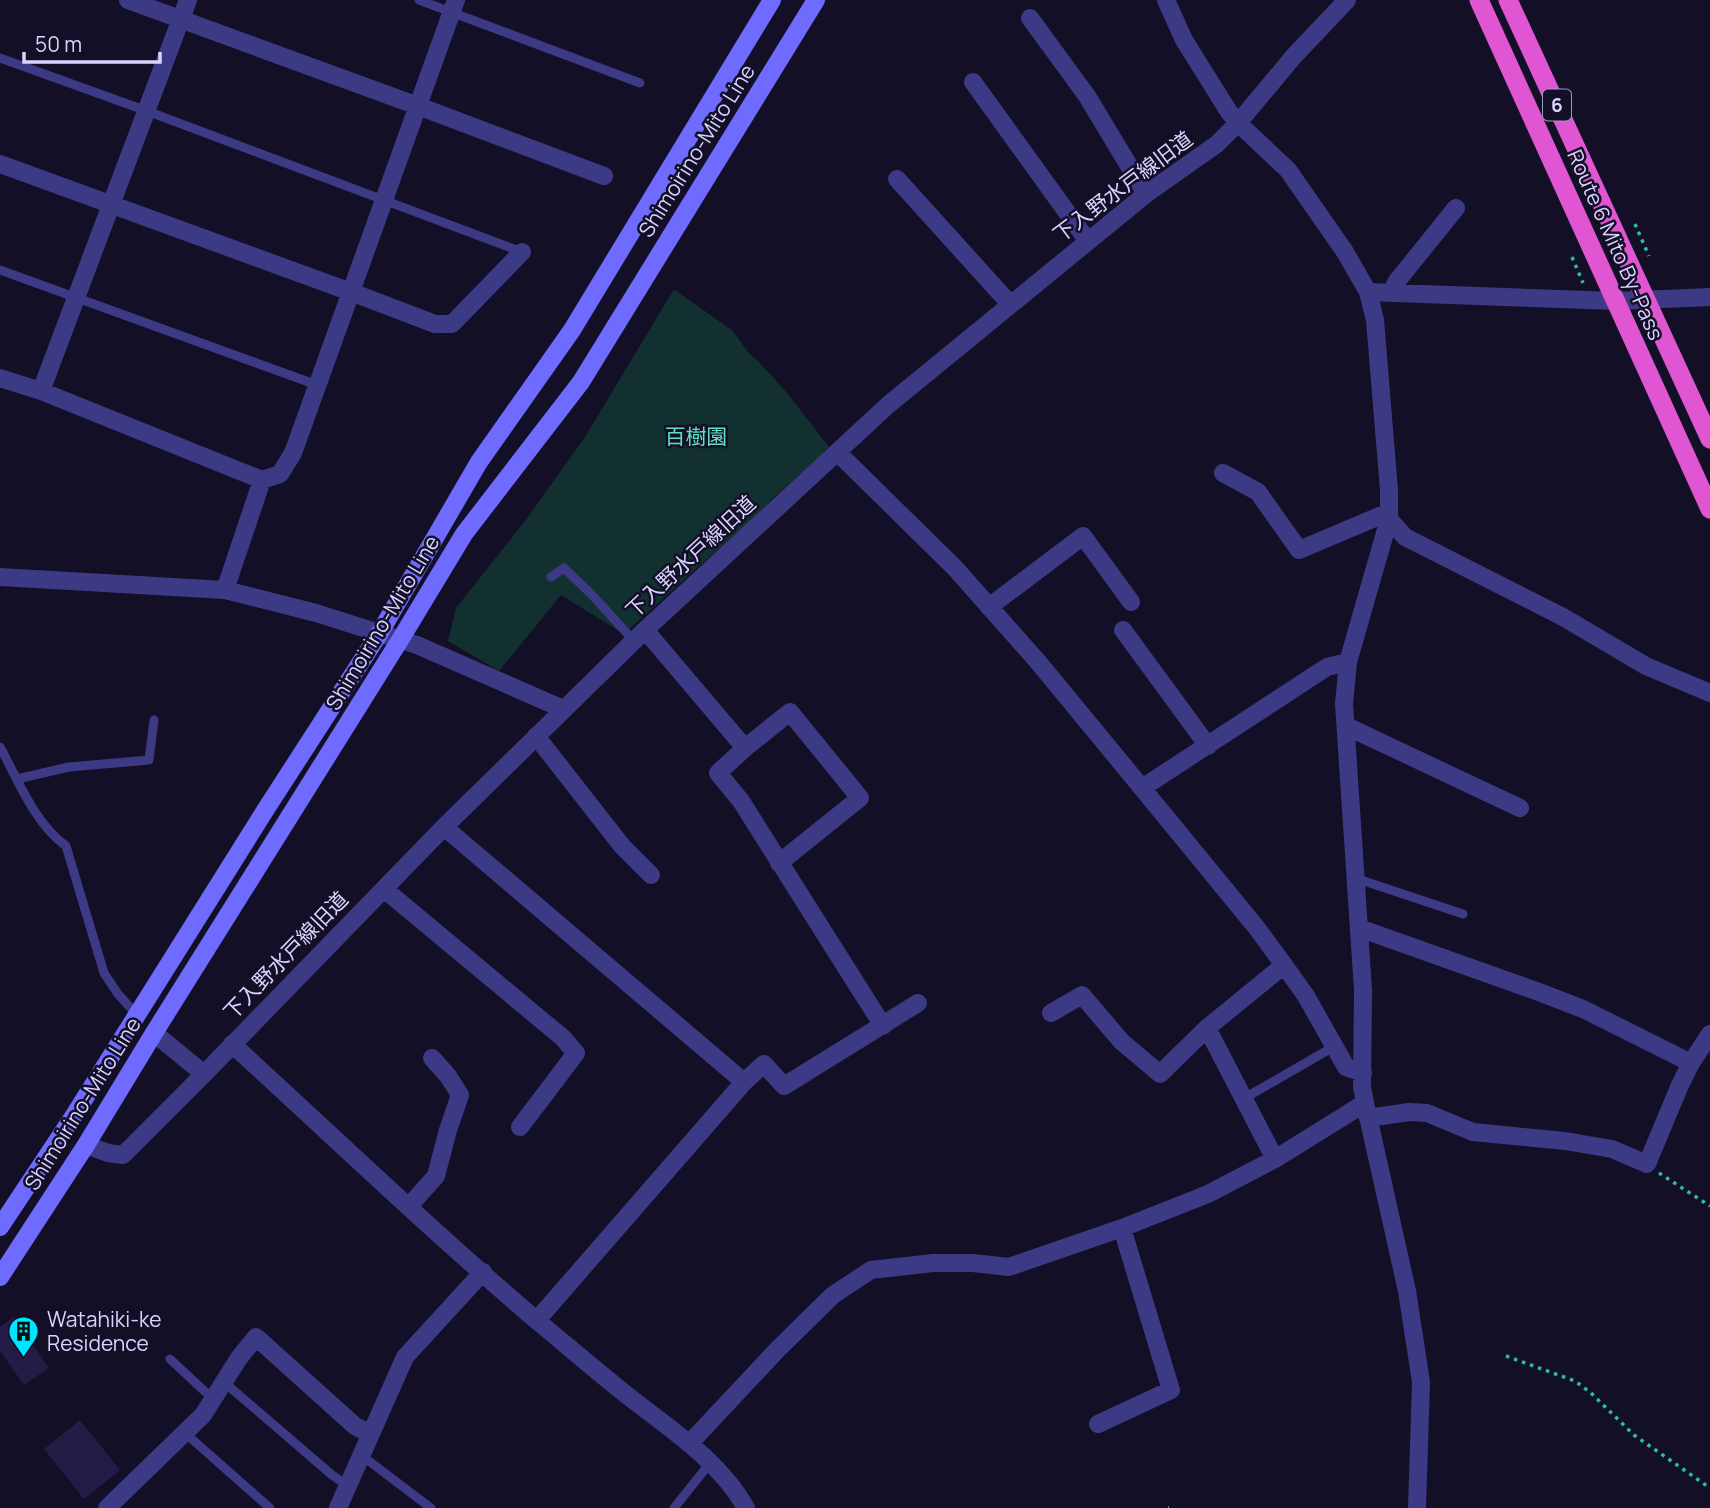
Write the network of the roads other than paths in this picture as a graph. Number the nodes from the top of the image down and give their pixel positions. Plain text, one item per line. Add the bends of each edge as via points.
1 (128, 0) edge
2 (188, 0) edge
3 (419, 0) edge
4 (772, 0) edge
5 (816, 0) edge
6 (1166, 0) edge
7 (1347, 0) edge
8 (1479, 0) edge
9 (1508, 0) edge
10 (454, 6) edge
11 (1030, 18) dead end
12 (181, 19) junction
13 (0, 58) edge
14 (973, 82) dead end
15 (640, 83) dead end
16 (418, 106) junction
17 (147, 111) junction
18 (1238, 123) junction
19 (0, 164) edge
20 (604, 176) dead end
21 (897, 180) dead end
22 (1146, 194) junction
23 (384, 201) junction
24 (111, 204) junction
25 (1456, 208) dead end
26 (1087, 240) junction
27 (522, 252) joint
28 (0, 270) edge
29 (351, 292) junction
30 (1368, 292) junction
31 (1391, 293) junction
32 (77, 297) junction
33 (1710, 297) edge
34 (1616, 300) junction
35 (1647, 300) junction
36 (1010, 304) junction
37 (0, 378) edge
38 (317, 385) junction
39 (41, 391) junction
40 (1710, 439) edge
41 (836, 452) junction
42 (1223, 473) dead end
43 (262, 480) junction
44 (1710, 509) edge
45 (1389, 516) junction
46 (0, 577) edge
47 (551, 577) dead end
48 (225, 590) junction
49 (1131, 602) dead end
50 (989, 607) junction
51 (1123, 630) dead end
52 (379, 634) junction
53 (640, 636) junction
54 (400, 640) junction
55 (1348, 662) junction
56 (1710, 693) edge
57 (563, 709) junction
58 (154, 720) dead end
59 (1346, 726) junction
60 (536, 736) junction
61 (1208, 746) junction
62 (0, 747) edge
63 (745, 748) junction
64 (17, 779) junction
65 (1142, 788) junction
66 (1520, 808) dead end
67 (444, 827) junction
68 (779, 863) junction
69 (651, 875) dead end
70 (1355, 878) junction
71 (384, 889) junction
72 (1463, 914) dead end
73 (1359, 928) junction
74 (1284, 965) junction
75 (918, 1003) dead end
76 (1051, 1013) dead end
77 (137, 1015) junction
78 (883, 1026) junction
79 (1207, 1028) junction
80 (154, 1033) junction
81 (1710, 1034) edge
82 (232, 1044) junction
83 (1335, 1046) junction
84 (432, 1058) dead end
85 (1690, 1063) junction
86 (1363, 1073) junction
87 (204, 1074) junction
88 (744, 1082) junction
89 (1243, 1099) junction
90 (1366, 1111) junction
91 (520, 1127) dead end
92 (86, 1145) junction
93 (1275, 1158) junction
94 (6, 1205) edge
95 (409, 1206) junction
96 (0, 1227) edge
97 (1122, 1228) junction
98 (483, 1272) junction
99 (0, 1277) edge
100 (537, 1320) junction
101 (170, 1359) dead end
102 (225, 1383) junction
103 (214, 1400) junction
104 (1098, 1424) dead end
105 (185, 1433) junction
106 (370, 1434) junction
107 (689, 1444) junction
108 (361, 1455) junction
109 (710, 1463) junction
110 (348, 1486) junction
111 (107, 1508) edge
112 (271, 1508) edge
113 (338, 1508) edge
114 (431, 1508) edge
115 (674, 1508) edge
116 (746, 1508) edge
117 (1417, 1508) edge

1 - 12 street
2 - 12 street
3 - 10 lane
4 - 52 main road, Shimoirino-Mito Line via 572,330 479,462
5 - 54 main road, Shimoirino-Mito Line via 581,382 464,534
6 - 18 street via 1184,40
7 - 18 street, 下入野水戸線旧道
8 - 34 highway, Route 6 Mito By-Pass / 6
9 - 35 highway, Route 6 Mito By-Pass / 6
10 - 15 lane
10 - 16 street
11 - 22 street via 1087,96
12 - 16 street
12 - 17 street
13 - 17 lane
14 - 26 street
16 - 20 street
16 - 23 street
17 - 23 lane
17 - 24 street
18 - 22 street, 下入野水戸線旧道 via 1213,147
18 - 30 street via 1288,170
19 - 24 street
21 - 36 street
22 - 26 street, 下入野水戸線旧道
23 - 27 lane
23 - 29 street
24 - 29 street
24 - 32 street
25 - 31 street
26 - 36 street, 下入野水戸線旧道
27 - 29 street via 453,324 435,324
28 - 32 lane
29 - 38 street
30 - 31 street
30 - 45 street via 1375,320
31 - 34 street
32 - 38 lane
32 - 39 street
33 - 35 street
34 - 35 street
34 - 44 highway, Route 6 Mito By-Pass / 6
35 - 40 highway, Route 6 Mito By-Pass / 6
36 - 41 street, 下入野水戸線旧道
37 - 39 street
38 - 43 street via 293,453 280,474
39 - 43 street
41 - 50 street
41 - 53 street, 下入野水戸線旧道
42 - 45 street via 1258,492 1299,550
43 - 48 street
45 - 55 street
45 - 56 street via 1405,537 1563,617 1646,666
46 - 48 street
47 - 53 lane via 564,568
48 - 52 street
49 - 50 street via 1083,536
50 - 65 street
51 - 61 street
52 - 54 street
52 - 77 main road, Shimoirino-Mito Line
53 - 57 street, 下入野水戸線旧道
53 - 63 street
54 - 57 street
54 - 80 main road, Shimoirino-Mito Line
55 - 59 street
55 - 61 street via 1327,667
57 - 60 street, 下入野水戸線旧道
58 - 64 lane via 149,760 69,767
59 - 66 street
59 - 70 street
60 - 67 street, 下入野水戸線旧道
60 - 69 street via 622,846
61 - 65 street
62 - 64 lane
63 - 68 street via 718,773
63 - 68 street via 790,712 860,798
64 - 77 lane via 37,814 66,846 104,973
65 - 74 street
67 - 71 street, 下入野水戸線旧道
67 - 88 street
68 - 78 street
70 - 72 lane
70 - 73 street
71 - 82 street, 下入野水戸線旧道
71 - 91 street via 563,1038 576,1054
73 - 85 street via 1583,1009
73 - 86 street
74 - 79 street
74 - 83 street
75 - 78 street
76 - 79 street via 1082,995 1121,1041 1160,1074
77 - 94 main road, Shimoirino-Mito Line via 74,1117
78 - 88 street via 784,1086 764,1064
79 - 89 street
80 - 87 street
80 - 92 main road, Shimoirino-Mito Line
81 - 85 street
82 - 87 street, 下入野水戸線旧道
82 - 95 street
83 - 86 street via 1346,1066
83 - 89 lane
84 - 95 street via 460,1095 436,1176
85 - 90 street via 1647,1164 1612,1149 1474,1132 1427,1113
86 - 90 street
87 - 92 street, 下入野水戸線旧道 via 122,1155
88 - 100 street
89 - 93 street
90 - 93 street
90 - 117 street via 1407,1291 1421,1382
92 - 99 main road, Shimoirino-Mito Line
93 - 97 street via 1208,1194
94 - 96 main road, Shimoirino-Mito Line
95 - 98 street
97 - 104 street via 1171,1390
97 - 107 street via 1009,1267 933,1263 871,1270 833,1294
98 - 100 street
98 - 106 street via 405,1357
100 - 107 street
101 - 103 lane
102 - 103 street
102 - 106 street via 256,1337 355,1426
102 - 110 lane
103 - 105 street
105 - 111 street
105 - 112 lane
106 - 108 street
107 - 109 street
108 - 110 street
108 - 114 lane
109 - 115 lane
109 - 116 street via 737,1491
110 - 113 street

